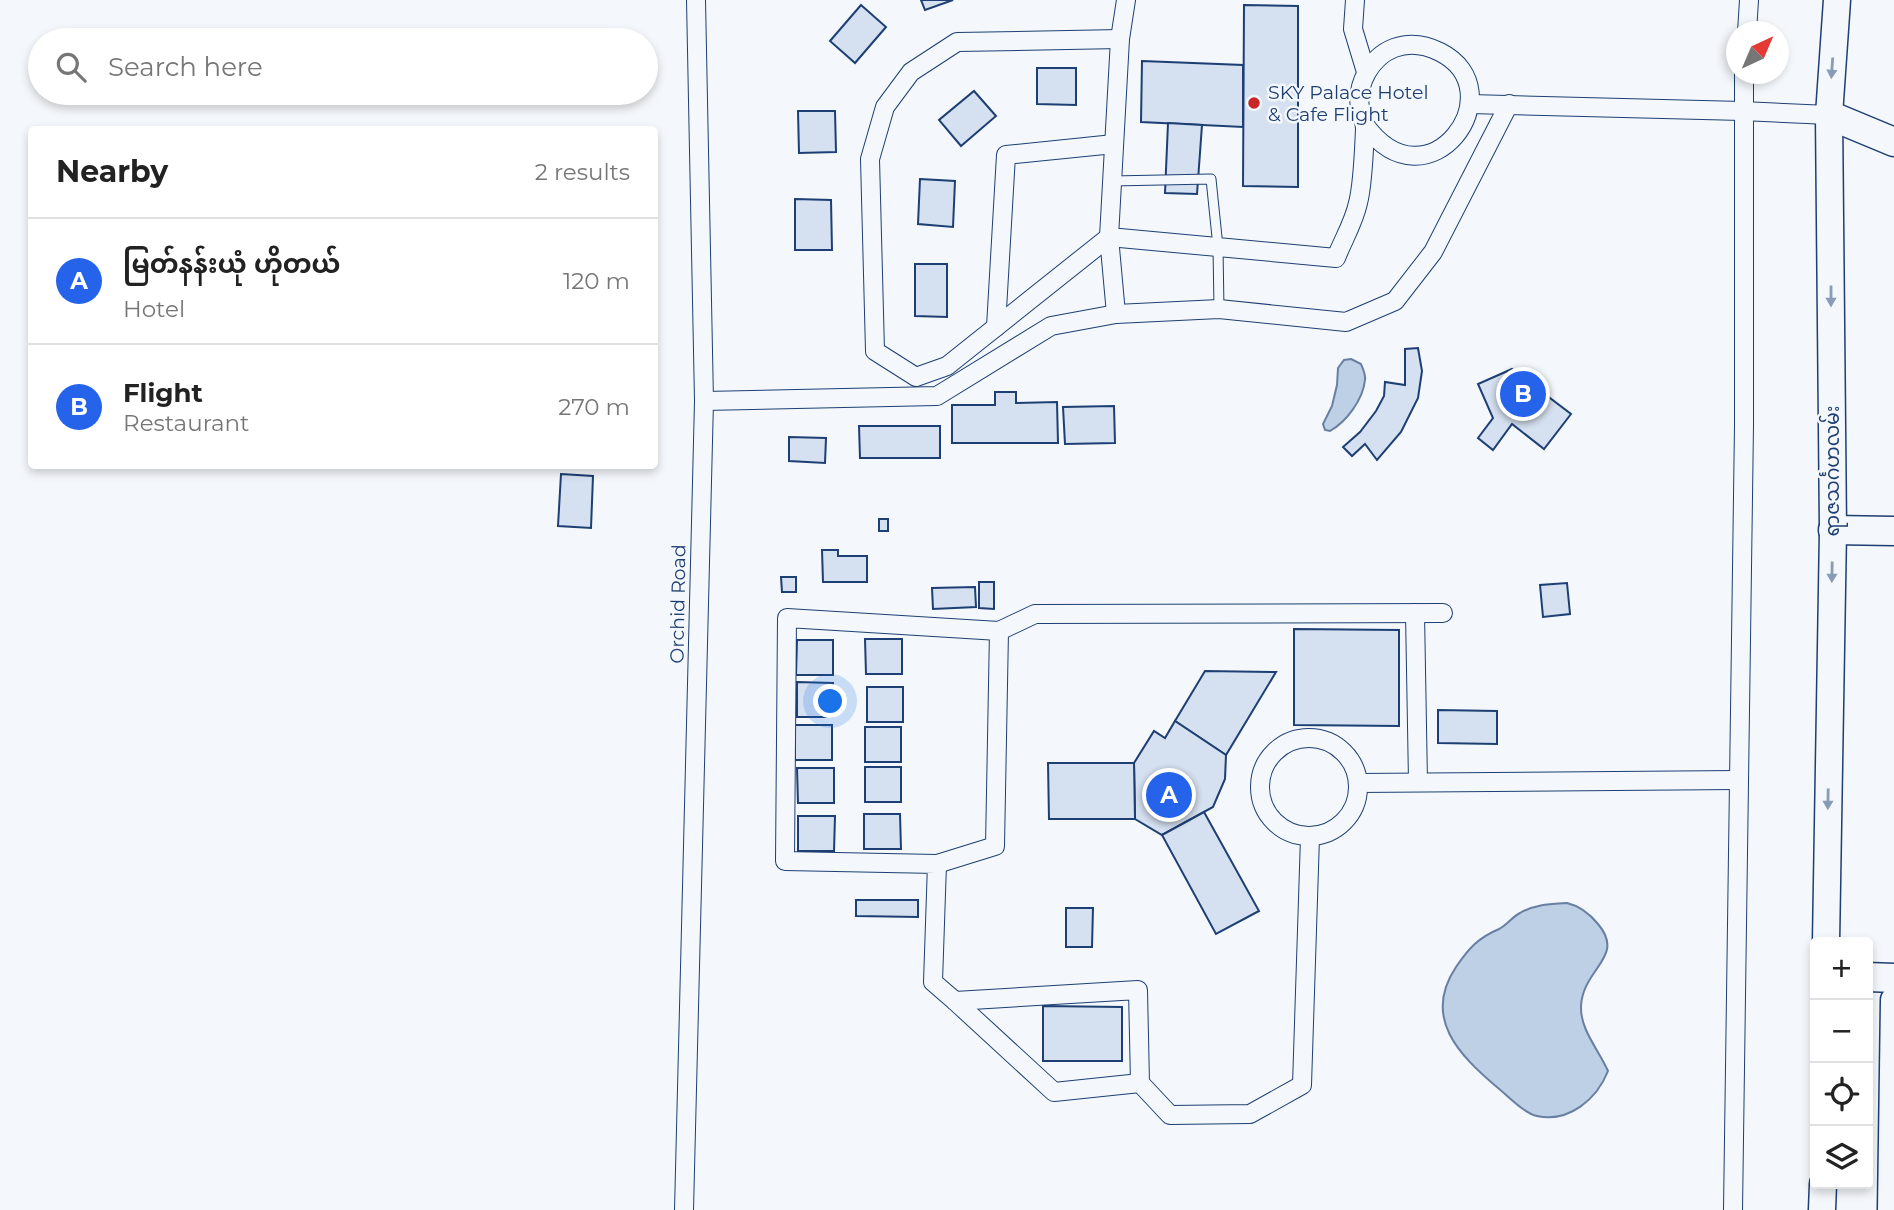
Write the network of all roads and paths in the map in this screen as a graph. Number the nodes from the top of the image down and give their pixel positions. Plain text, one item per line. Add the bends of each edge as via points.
1 (696, 0) edge
2 (1126, 0) edge
3 (1354, 0) edge
4 (1749, 0) edge
5 (1837, 0) edge
6 (1748, 21) edge
7 (1120, 39) junction
8 (1366, 72) junction
9 (1743, 84) edge
10 (1470, 104) junction
11 (1509, 104) junction
12 (1742, 111) junction
13 (1829, 115) junction
14 (1365, 125) junction
15 (1894, 142) edge
16 (1114, 144) junction
17 (1112, 181) junction
18 (1109, 237) junction
19 (1218, 247) junction
20 (1219, 309) junction
21 (1116, 314) junction
22 (996, 327) junction
23 (704, 401) junction
24 (1833, 530) junction
25 (1894, 531) edge
26 (1443, 612) dead end
27 (1415, 613) junction
28 (999, 631) junction
29 (1737, 780) junction
30 (1418, 782) junction
31 (1358, 783) junction
32 (1310, 837) junction
33 (937, 864) junction
34 (1826, 937) edge
35 (1873, 977) edge
36 (1894, 978) edge
37 (1894, 1000) edge
38 (956, 1001) junction
39 (1139, 1083) junction
40 (1823, 1189) edge
41 (684, 1210) edge
42 (1733, 1210) edge
43 (1822, 1210) edge
44 (1891, 1210) edge

1 - 23 street, Orchid Road
2 - 7 street
3 - 8 street via 1353,29
4 - 6 street
5 -> 13 main road, ရာဇသင်္ဂဟလမ်း
7 - 16 street
7 - 22 street via 957,42 911,72 885,107 870,159 875,351 916,377 947,366
8 - 10 street via 1394,48 1430,47 1460,68
8 - 14 street via 1359,108
9 - 12 street
10 - 11 street
10 - 14 street via 1457,136 1426,155 1390,150
11 - 12 street
11 - 20 street via 1433,252 1395,301 1346,322
12 - 13 street
12 - 29 street via 1744,425
13 - 15 highway
13 -> 24 main road, ရာဇသင်္ဂဟလမ်း
14 - 19 street via 1359,203 1336,258
16 - 17 street
16 - 22 street via 1006,155
17 - 18 street
17 - 19 lane via 1211,179
18 - 19 street
18 - 21 street
18 - 22 street
19 - 20 lane
20 - 21 street
21 - 23 street via 1051,326 937,396
23 - 41 street, Orchid Road
24 - 25 highway
24 -> 34 main road, ရာဇသင်္ဂဟလမ်း
26 - 27 street
27 - 28 street via 1035,614
27 - 30 street
28 - 33 street via 995,846
28 - 33 street via 787,618 785,861
29 - 30 street
29 - 42 street
30 - 31 street
31 - 32 street via 1351,814 1326,834
31 - 32 street via 1345,753 1332,743 1300,738 1272,754 1259,784 1261,800 1279,827
32 - 39 street via 1302,1086 1250,1114 1170,1115
33 - 38 street via 933,982
35 - 36 highway
37 - 44 main road
38 - 39 street via 1054,1092
38 - 39 street via 1138,990
40 - 43 main road

